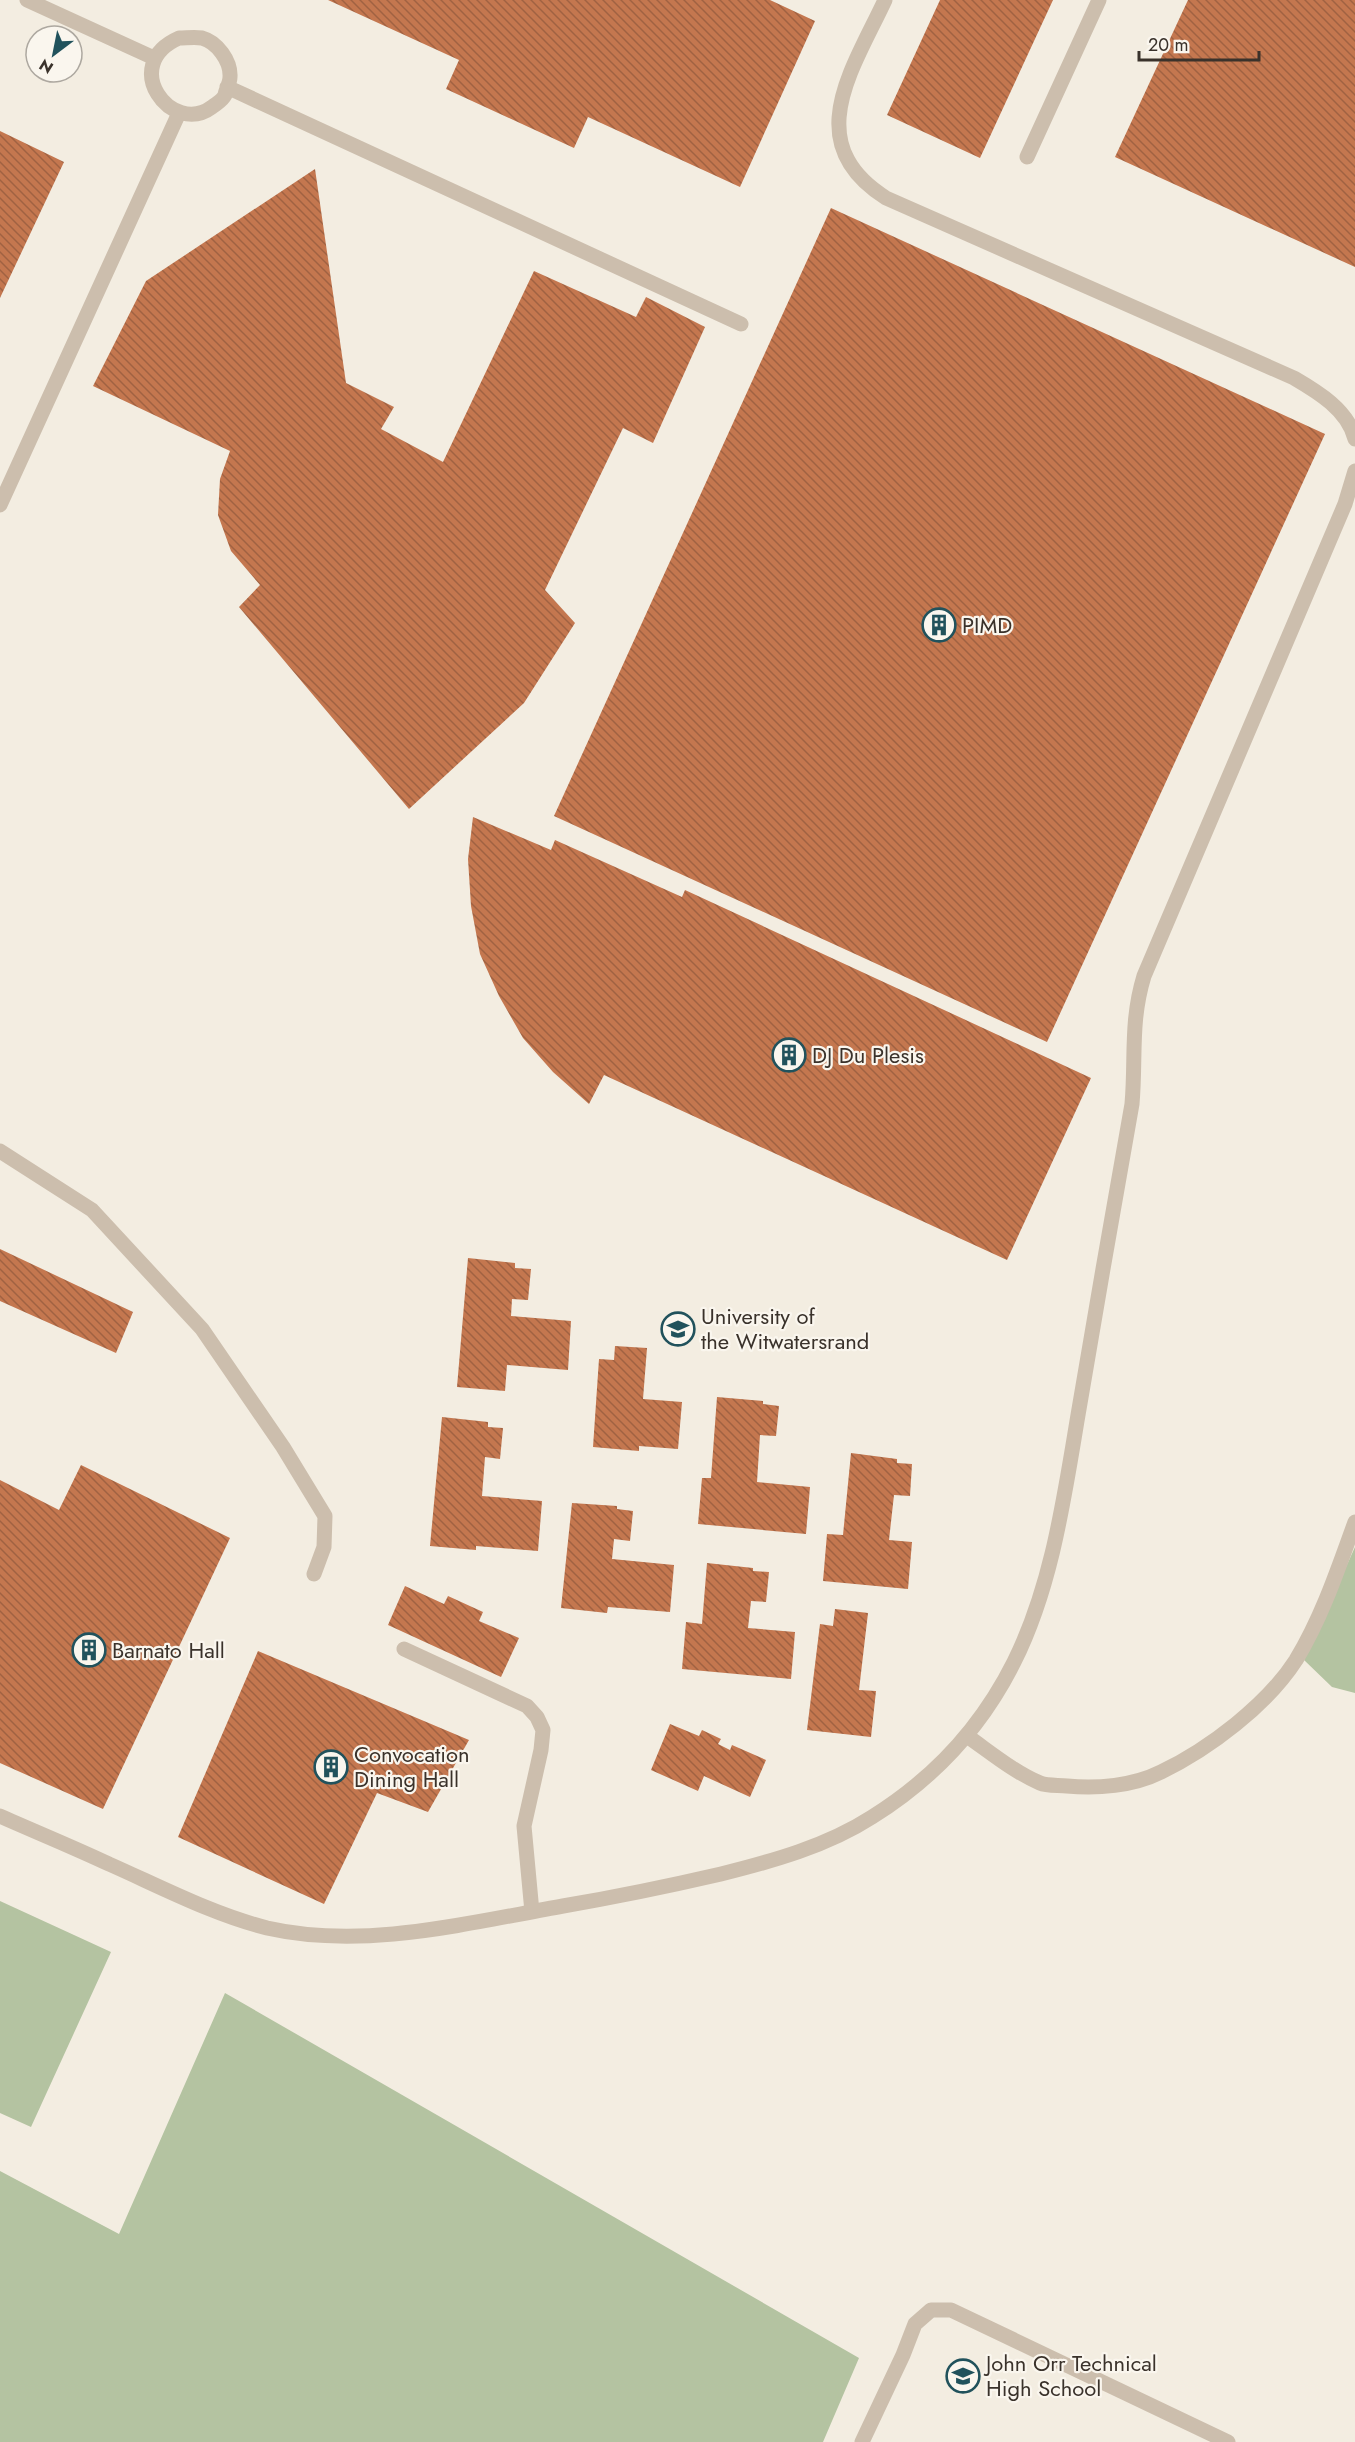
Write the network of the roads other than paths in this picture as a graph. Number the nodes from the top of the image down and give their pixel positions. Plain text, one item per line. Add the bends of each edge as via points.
1 (27, 0) edge
2 (885, 0) edge
3 (1099, 0) edge
4 (154, 58) junction
5 (227, 87) junction
6 (179, 113) junction
7 (1027, 158) dead end
8 (741, 324) dead end
9 (1355, 440) edge
10 (1355, 471) edge
11 (0, 505) edge
12 (0, 1151) edge
13 (1355, 1522) edge
14 (314, 1574) dead end
15 (404, 1649) dead end
16 (967, 1736) junction
17 (0, 1816) edge
18 (532, 1912) junction
19 (862, 2442) edge
20 (1228, 2442) edge

1 - 4 lane
2 - 9 lane via 842,92 839,110 842,148 870,188 1294,378 1320,393 1342,415 1353,429
3 - 7 lane
4 - 5 lane via 165,44 179,38 203,38 223,52 231,76
4 - 6 lane via 151,75 159,99
5 - 6 lane via 223,99 204,114
5 - 8 lane
6 - 11 lane
10 - 16 lane via 1345,504 1144,976 1134,1023 1132,1104 1062,1508 1029,1627 1013,1664
12 - 14 lane via 92,1210 202,1329 325,1516 324,1547
13 - 16 lane via 1319,1618 1295,1661 1267,1696 1225,1733 1159,1773 1087,1788 1041,1783
15 - 18 lane via 527,1706 537,1717 543,1730 542,1750 524,1826
16 - 18 lane via 932,1773 846,1833 756,1865 648,1891
17 - 18 lane via 194,1903 267,1928 321,1935 382,1935
19 - 20 lane via 915,2324 931,2310 951,2310

